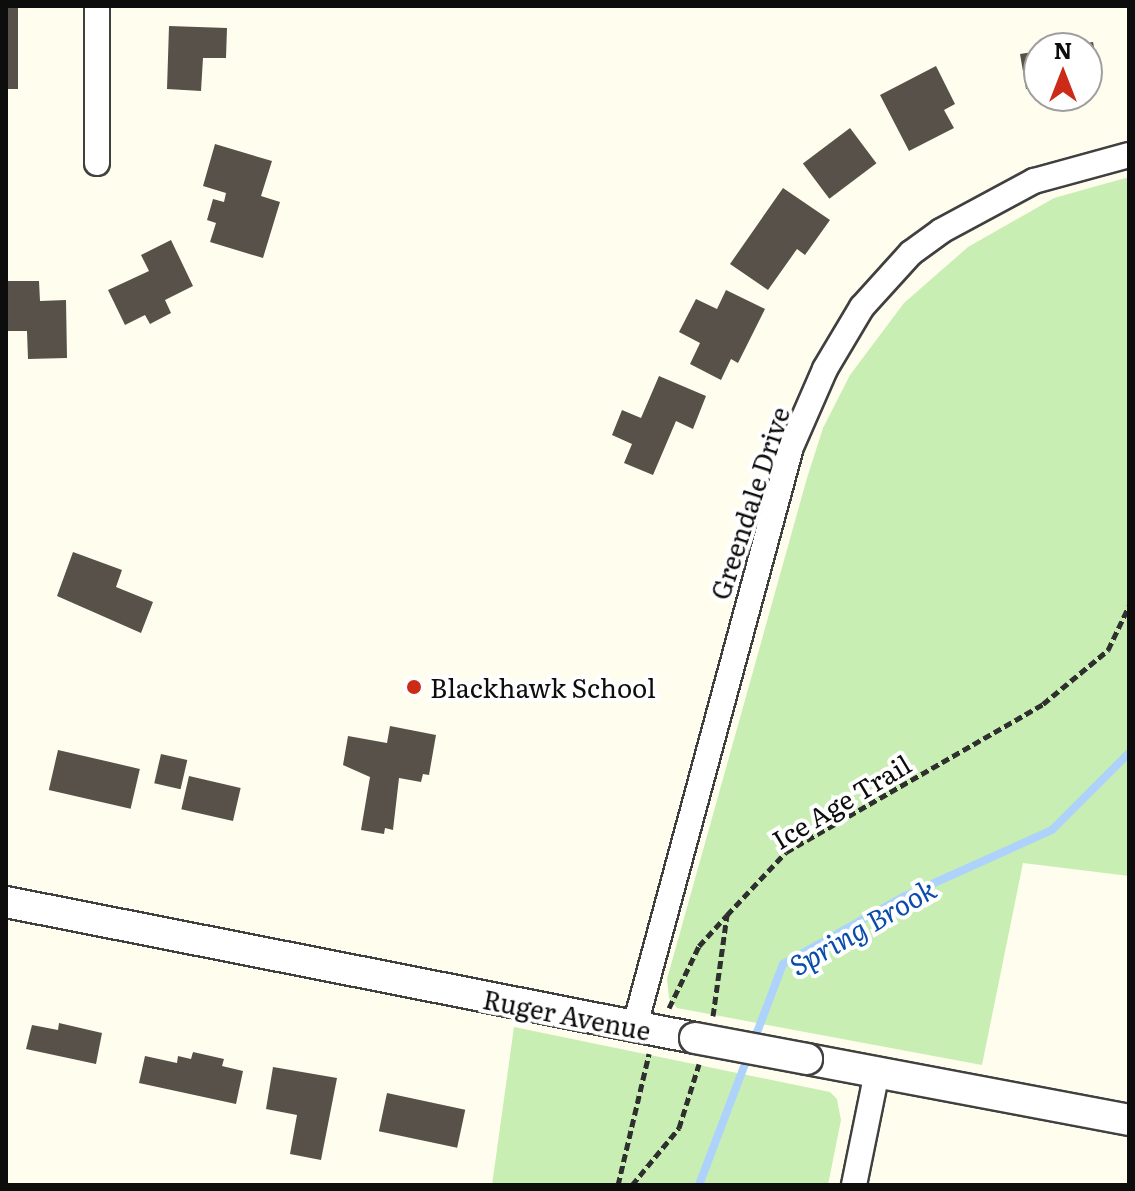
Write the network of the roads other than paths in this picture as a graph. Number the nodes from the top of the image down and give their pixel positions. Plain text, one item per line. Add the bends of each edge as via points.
1 (97, 6) edge
2 (1129, 155) edge
3 (97, 163) dead end
4 (6, 902) edge
5 (634, 1029) junction
6 (877, 1072) junction
7 (1129, 1120) edge
8 (854, 1185) edge

1 - 3 street
2 - 5 street, Greendale Drive via 1034,181 941,231 911,253 862,307 825,369 786,462
4 - 5 street, Ruger Avenue
5 - 6 street, Ruger Avenue, bridge
6 - 7 street, Ruger Avenue
6 - 8 street

